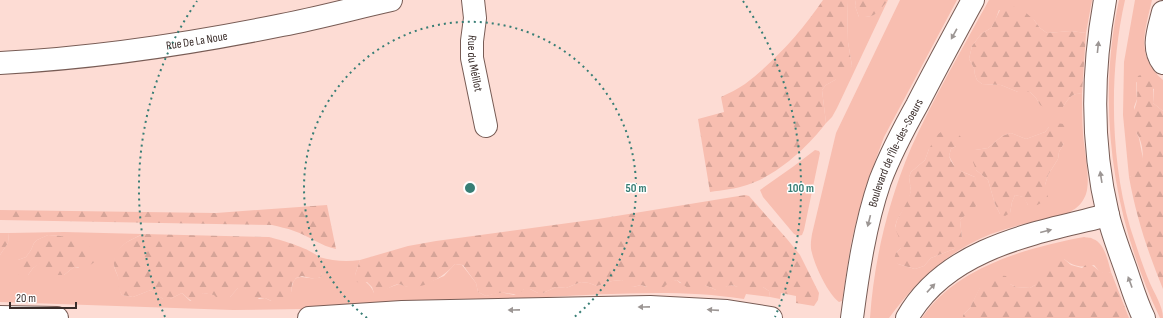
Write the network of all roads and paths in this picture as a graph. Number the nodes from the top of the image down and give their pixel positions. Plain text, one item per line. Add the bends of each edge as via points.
1 (391, 0) edge
2 (473, 0) edge
3 (972, 0) edge
4 (1105, 0) edge
5 (1163, 12) edge
6 (1163, 62) edge
7 (0, 63) edge
8 (486, 126) dead end
9 (1108, 215) junction
10 (683, 313) edge
11 (0, 317) edge
12 (57, 318) edge
13 (309, 318) edge
14 (771, 318) edge
15 (852, 318) edge
16 (907, 318) edge
17 (1144, 318) edge

1 - 7 street, Rue De La Noue via 282,25 182,44
2 - 8 street, Rue du Mélilot via 475,18 472,58
3 -> 15 street, Boulevard de l'Île-des-Soeurs via 903,130 883,176 861,255
9 -> 4 street via 1098,157 1095,95 1098,46
5 - 6 street via 1156,43
16 -> 9 street via 922,297 949,271 984,251 1029,235
17 -> 9 street
10 -> 13 street via 650,307 402,312
14 -> 10 street via 735,312
11 - 12 street

